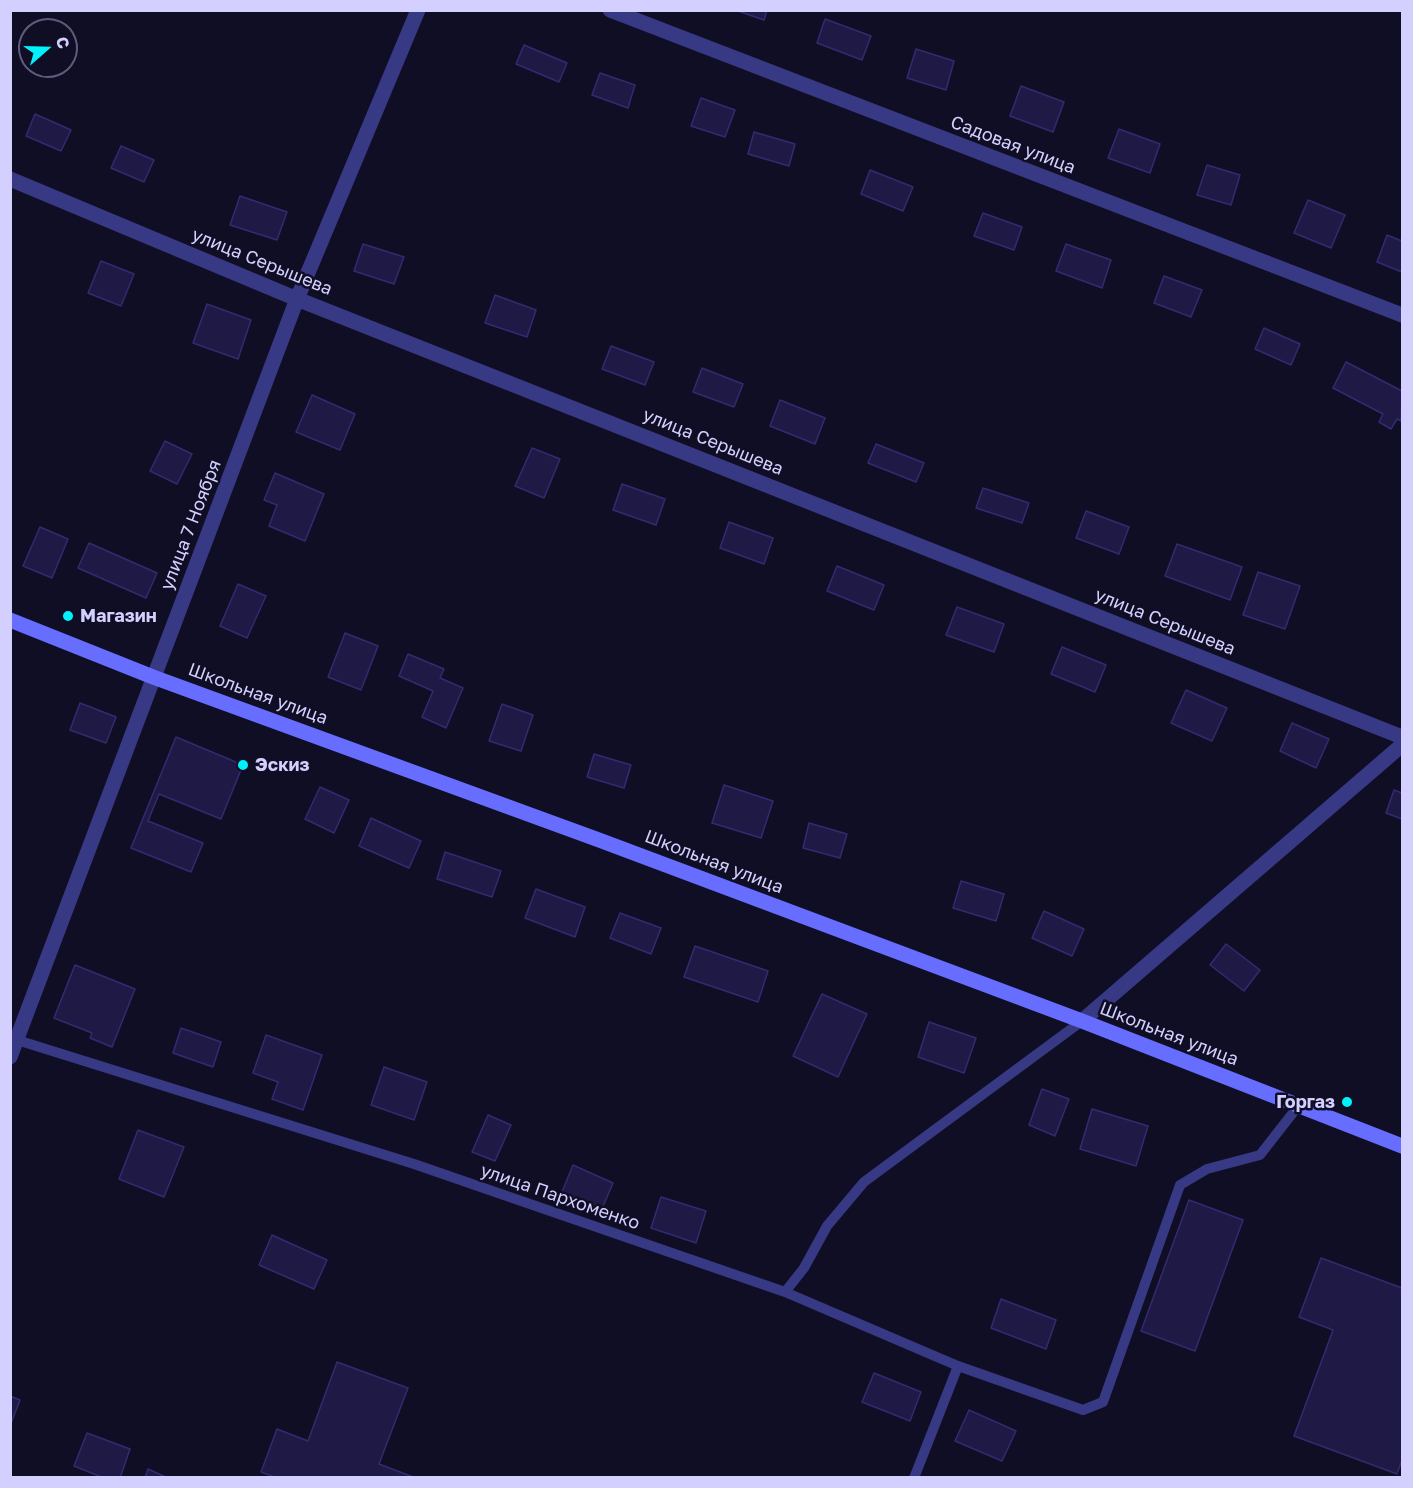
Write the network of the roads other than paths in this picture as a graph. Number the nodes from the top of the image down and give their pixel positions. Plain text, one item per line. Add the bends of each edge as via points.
1 (418, 10) edge
2 (610, 10) edge
3 (10, 180) edge
4 (297, 299) junction
5 (1402, 315) edge
6 (10, 620) edge
7 (153, 677) junction
8 (1402, 737) edge
9 (1402, 745) edge
10 (1082, 1022) junction
11 (17, 1041) junction
12 (10, 1057) edge
13 (1299, 1105) junction
14 (1402, 1146) edge
15 (785, 1292) junction
16 (958, 1366) junction
17 (914, 1478) edge

1 - 4 street, улица 7 Ноября
2 - 5 street, Садовая улица
3 - 4 street, улица Серышева
4 - 7 street, улица 7 Ноября
4 - 8 street, улица Серышева
6 - 7 main road, Школьная улица
7 - 10 main road, Школьная улица
7 - 11 street, улица 7 Ноября
9 - 10 street
10 - 13 main road, Школьная улица
10 - 15 lane via 864,1182 827,1226 804,1268
11 - 12 street, улица 7 Ноября
11 - 15 lane, улица Пархоменко via 414,1164
13 - 14 main road, Школьная улица
13 - 16 lane, улица Пархоменко via 1260,1155 1207,1169 1180,1185 1103,1402 1083,1410
15 - 16 lane, улица Пархоменко
16 - 17 lane

